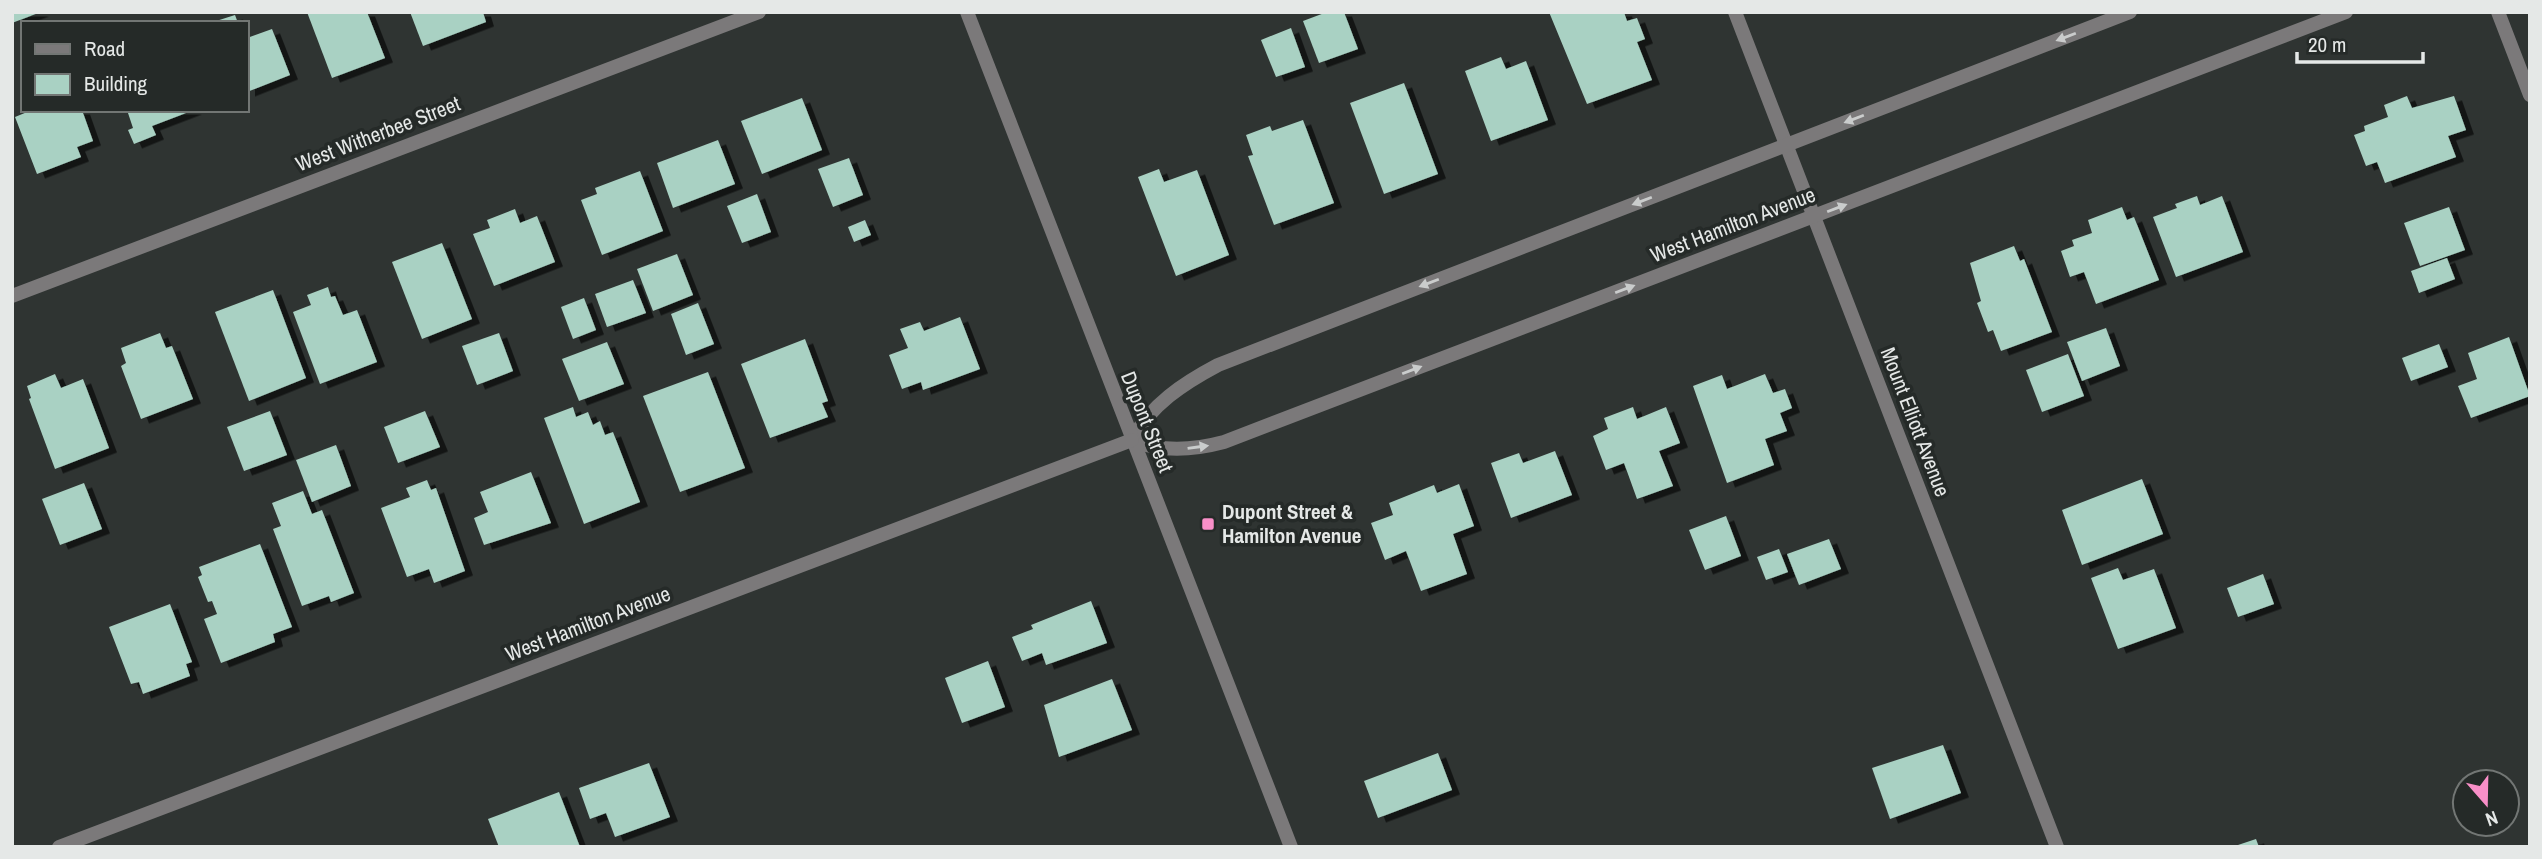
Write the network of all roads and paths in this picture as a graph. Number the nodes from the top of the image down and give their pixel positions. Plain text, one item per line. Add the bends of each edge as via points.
1 (759, 12) edge
2 (967, 12) edge
3 (1735, 12) edge
4 (2130, 12) edge
5 (2346, 12) edge
6 (2498, 12) edge
7 (2530, 95) edge
8 (1786, 145) junction
9 (1813, 217) junction
10 (12, 296) edge
11 (1132, 440) junction
12 (59, 847) edge
13 (1291, 847) edge
14 (2057, 847) edge

1 - 10 street, West Witherbee Street
2 - 11 street, Dupont Street
3 - 8 street, Mount Elliott Avenue
4 -> 8 street
9 -> 5 street, West Hamilton Avenue
6 - 7 street
8 - 9 street, Mount Elliott Avenue
8 -> 11 street via 1218,365 1164,400
11 -> 9 street, West Hamilton Avenue via 1179,449 1224,442
9 - 14 street, Mount Elliott Avenue
11 - 12 street, West Hamilton Avenue
11 - 13 street, Dupont Street

